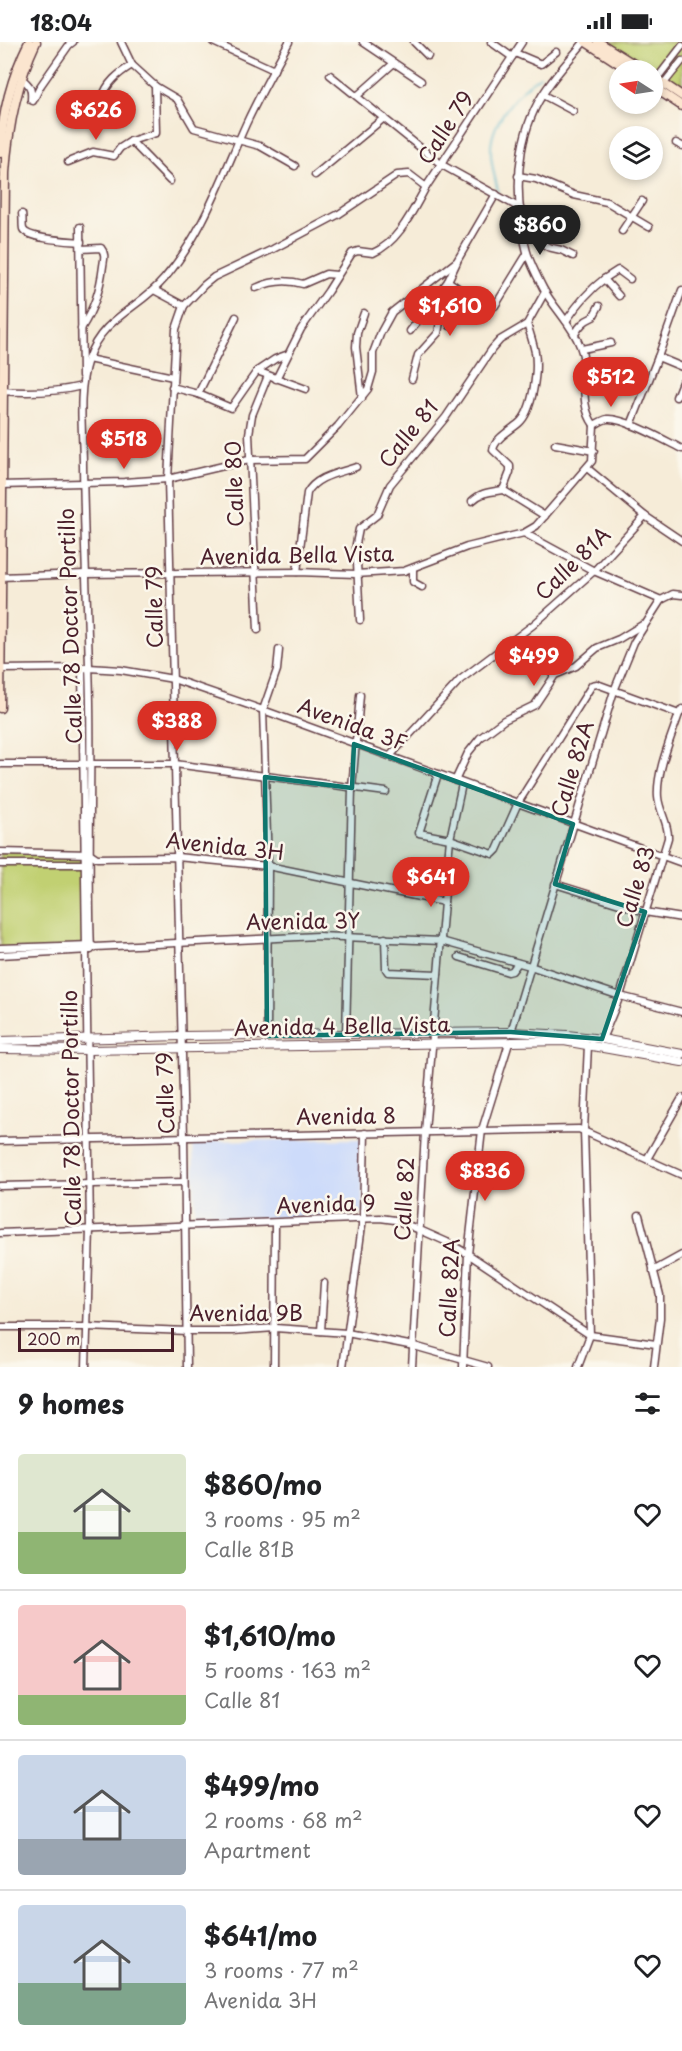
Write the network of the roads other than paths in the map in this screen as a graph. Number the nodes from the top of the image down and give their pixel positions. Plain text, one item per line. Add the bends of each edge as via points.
1 (29, 42) edge
2 (36, 42) edge
3 (73, 42) edge
4 (121, 42) edge
5 (213, 42) edge
6 (289, 42) edge
7 (363, 42) edge
8 (414, 42) edge
9 (491, 42) edge
10 (522, 42) edge
11 (585, 42) edge
12 (598, 42) edge
13 (682, 46) edge
14 (556, 52) dead end
15 (513, 55) junction
16 (428, 56) dead end
17 (613, 60) edge
18 (628, 60) edge
19 (682, 61) edge
20 (394, 63) junction
21 (132, 65) junction
22 (274, 70) junction
23 (663, 73) edge
24 (330, 75) dead end
25 (663, 77) edge
26 (21, 78) junction
27 (422, 81) dead end
28 (155, 86) junction
29 (663, 86) edge
30 (663, 89) edge
31 (543, 94) junction
32 (357, 96) junction
33 (682, 96) edge
34 (682, 106) edge
35 (573, 111) dead end
36 (384, 118) junction
37 (89, 124) dead end
38 (240, 140) junction
39 (131, 141) junction
40 (0, 153) edge
41 (68, 162) dead end
42 (442, 165) junction
43 (295, 166) dead end
44 (315, 175) dead end
45 (518, 176) junction
46 (170, 181) dead end
47 (426, 187) junction
48 (496, 194) junction
49 (642, 201) dead end
50 (520, 208) junction
51 (22, 214) dead end
52 (631, 217) junction
53 (80, 227) dead end
54 (649, 227) dead end
55 (523, 230) junction
56 (622, 231) dead end
57 (81, 246) junction
58 (527, 254) junction
59 (573, 256) dead end
60 (457, 261) junction
61 (337, 275) junction
62 (604, 279) junction
63 (630, 279) dead end
64 (448, 281) junction
65 (256, 288) dead end
66 (154, 290) junction
67 (682, 290) edge
68 (545, 292) junction
69 (619, 296) dead end
70 (434, 301) junction
71 (184, 306) junction
72 (495, 306) dead end
73 (599, 306) dead end
74 (364, 313) dead end
75 (236, 317) dead end
76 (566, 321) junction
77 (527, 324) junction
78 (450, 326) dead end
79 (81, 330) junction
80 (410, 332) dead end
81 (575, 334) junction
82 (611, 343) dead end
83 (582, 349) junction
84 (286, 355) junction
85 (658, 357) junction
86 (88, 359) junction
87 (682, 367) edge
88 (257, 371) junction
89 (268, 376) junction
90 (173, 377) junction
91 (276, 379) junction
92 (412, 379) dead end
93 (682, 382) edge
94 (82, 386) junction
95 (172, 387) junction
96 (306, 389) dead end
97 (2, 391) edge
98 (198, 394) junction
99 (676, 397) dead end
100 (362, 399) junction
101 (594, 425) junction
102 (631, 425) junction
103 (555, 444) dead end
104 (682, 449) edge
105 (594, 451) junction
106 (249, 460) junction
107 (356, 467) dead end
108 (587, 468) junction
109 (168, 479) junction
110 (83, 483) junction
111 (2, 485) edge
112 (502, 490) junction
113 (472, 501) dead end
114 (546, 516) junction
115 (645, 516) junction
116 (524, 533) junction
117 (682, 542) edge
118 (413, 568) junction
119 (594, 571) junction
120 (255, 573) junction
121 (297, 573) junction
122 (85, 574) junction
123 (356, 574) junction
124 (171, 575) junction
125 (1, 577) edge
126 (422, 587) dead end
127 (682, 595) edge
128 (661, 600) junction
129 (360, 620) dead end
130 (645, 623) junction
131 (258, 630) dead end
132 (279, 650) dead end
133 (86, 668) junction
134 (0, 669) edge
135 (173, 678) junction
136 (614, 691) junction
137 (360, 695) dead end
138 (0, 708) edge
139 (263, 710) junction
140 (680, 711) edge
141 (354, 744) junction
142 (390, 756) junction
143 (0, 764) edge
144 (88, 764) junction
145 (176, 764) junction
146 (438, 774) junction
147 (266, 777) junction
148 (459, 782) junction
149 (352, 788) junction
150 (386, 792) dead end
151 (518, 803) junction
152 (573, 824) junction
153 (450, 839) junction
154 (0, 852) edge
155 (91, 855) junction
156 (177, 856) junction
157 (661, 857) junction
158 (682, 863) edge
159 (0, 864) edge
160 (87, 864) junction
161 (268, 866) junction
162 (348, 883) junction
163 (555, 884) junction
164 (444, 902) junction
165 (645, 912) junction
166 (682, 918) edge
167 (347, 936) junction
168 (268, 938) junction
169 (385, 938) junction
170 (441, 941) junction
171 (179, 942) junction
172 (0, 948) edge
173 (90, 948) junction
174 (41, 950) junction
175 (0, 955) edge
176 (459, 957) dead end
177 (518, 963) junction
178 (530, 966) junction
179 (438, 975) junction
180 (620, 996) junction
181 (682, 1012) edge
182 (511, 1032) junction
183 (433, 1033) junction
184 (346, 1035) junction
185 (181, 1036) junction
186 (267, 1036) junction
187 (89, 1039) junction
188 (602, 1039) junction
189 (0, 1041) edge
190 (432, 1043) junction
191 (509, 1043) junction
192 (588, 1045) junction
193 (182, 1048) junction
194 (0, 1049) edge
195 (89, 1050) junction
196 (682, 1054) edge
197 (682, 1062) edge
198 (682, 1098) edge
199 (482, 1130) junction
200 (584, 1130) junction
201 (425, 1132) junction
202 (365, 1133) junction
203 (184, 1136) junction
204 (90, 1138) junction
205 (0, 1141) edge
206 (647, 1159) junction
207 (682, 1175) edge
208 (184, 1182) junction
209 (90, 1185) junction
210 (0, 1186) edge
211 (639, 1215) dead end
212 (363, 1218) junction
213 (275, 1223) junction
214 (185, 1225) junction
215 (90, 1228) junction
216 (420, 1230) junction
217 (0, 1233) edge
218 (468, 1254) junction
219 (682, 1255) edge
220 (653, 1271) junction
221 (324, 1282) dead end
222 (0, 1327) edge
223 (87, 1327) junction
224 (275, 1328) junction
225 (187, 1331) junction
226 (321, 1331) junction
227 (347, 1333) junction
228 (590, 1335) junction
229 (656, 1344) junction
230 (414, 1346) junction
231 (463, 1364) edge
232 (86, 1367) edge
233 (187, 1367) edge
234 (274, 1367) edge
235 (343, 1367) edge
236 (412, 1367) edge
237 (488, 1367) edge
238 (578, 1367) edge
239 (654, 1367) edge

1 - 40 main road via 13,82
2 - 26 main road
3 - 26 street via 33,101 32,89
4 - 21 street
5 - 22 street
6 - 22 street, Calle 78 Doctor Portillo
7 - 20 street
8 - 16 street
9 - 15 street
10 - 15 street, Calle 79
11 - 17 main road
11 - 31 street
12 - 18 main road
13 - 23 street
14 - 15 street via 541,64
15 - 42 street, Calle 79
19 - 25 street
20 - 27 street
20 - 32 street
21 - 28 street
21 - 37 street via 108,86 100,113
22 - 38 street, Calle 78 Doctor Portillo
24 - 32 street
26 - 97 main road via 10,119 5,173
28 - 38 street via 177,99 194,128
28 - 39 street via 156,133
29 - 33 main road
30 - 34 main road
31 - 35 street
31 - 45 street via 523,145
32 - 36 street
36 - 42 street
36 - 44 street
38 - 43 street via 267,149
38 - 66 street, Calle 78 Doctor Portillo via 193,238
39 - 41 street via 113,157 93,152
39 - 46 street
42 - 47 street, Calle 79
42 - 48 street
45 - 50 street
45 - 52 street via 607,202
47 - 61 street via 390,242 373,253 355,251
47 - 71 street, Calle 79 via 409,174 397,175 339,214 214,277
48 - 50 street
48 - 60 street
49 - 52 street
50 - 55 street, Avenida Bella Vista
51 - 57 street via 26,233
52 - 54 street
52 - 56 street
53 - 57 street
55 - 58 street, Avenida Bella Vista
55 - 59 street via 538,242
57 - 79 street
57 - 79 street via 101,248 104,255 97,301
58 - 68 street, Avenida Bella Vista
58 - 72 street
60 - 64 street
60 - 100 street via 392,312 373,353 368,389
61 - 65 street via 326,274 303,284 274,281
61 - 84 street
62 - 63 street via 618,270
62 - 69 street
62 - 76 street
64 - 70 street
64 - 78 street via 468,295
66 - 71 street
66 - 86 street, Calle 78 Doctor Portillo via 105,328
67 - 85 street
68 - 76 street, Avenida Bella Vista
68 - 77 street, Calle 81
70 - 80 street
70 - 92 street via 445,312 438,333 418,355
71 - 90 street, Calle 79 via 176,330
73 - 81 street
74 - 100 street via 356,347
75 - 98 street
76 - 81 street, Avenida Bella Vista
77 - 112 street via 535,354 528,412 492,450 510,466
77 - 123 street, Calle 81 via 492,349 446,417 390,485 377,515 359,529
79 - 94 street
81 - 83 street, Avenida Bella Vista
82 - 83 street
83 - 101 street, Avenida Bella Vista via 585,409
84 - 88 street
84 - 91 street
85 - 87 street
85 - 102 street
86 - 90 street
86 - 94 street, Calle 78 Doctor Portillo
88 - 89 street
88 - 98 street via 231,408
89 - 91 street
89 - 106 street, Calle 80 via 252,415
90 - 95 street, Calle 79
91 - 96 street
93 - 99 street
94 - 97 street via 39,393
94 - 110 street, Calle 78 Doctor Portillo
95 - 98 street
95 - 109 street, Calle 79
97 - 111 main road
100 - 106 street via 304,459
101 - 102 street via 607,419
101 - 105 street, Avenida Bella Vista
102 - 104 street
103 - 105 street
105 - 108 street, Avenida Bella Vista
106 - 109 street
106 - 120 street, Calle 80
107 - 121 street via 318,480 310,488
108 - 114 street, Avenida Bella Vista
108 - 115 street
109 - 110 street
109 - 124 street, Calle 79
110 - 111 street
110 - 122 street, Calle 78 Doctor Portillo
111 - 125 main road
112 - 113 street via 486,492
112 - 114 street
114 - 116 street, Avenida Bella Vista
115 - 117 street
115 - 119 street, Calle 81A
116 - 118 street, Avenida Bella Vista via 467,547
116 - 119 street
118 - 123 street, Avenida Bella Vista
118 - 126 street via 413,582
119 - 128 street
119 - 142 street, Calle 81A via 528,630 460,680
120 - 121 street, Avenida Bella Vista
120 - 124 street, Avenida Bella Vista
120 - 131 street, Calle 80
121 - 123 street, Avenida Bella Vista
122 - 124 street, Avenida Bella Vista
122 - 125 street, Avenida Bella Vista
122 - 133 street, Calle 78 Doctor Portillo
123 - 129 street, Calle 81
124 - 135 street, Calle 79
125 - 134 main road
127 - 128 street via 673,594
128 - 130 street, Calle 82A
130 - 136 street, Calle 82A
130 - 148 street, Calle 82 via 555,675 535,705 504,720 480,738 468,753
132 - 139 street via 277,670
133 - 134 street, Avenida 3F
133 - 135 street, Avenida 3F
133 - 144 street, Calle 78 Doctor Portillo
134 - 138 main road
135 - 139 street, Avenida 3F
135 - 145 street, Calle 79
136 - 140 street
136 - 151 street via 592,685
136 - 152 street, Calle 82A
137 - 141 street
139 - 141 street, Avenida 3F
139 - 147 street
140 - 157 street, Calle 83 via 658,781 658,799 669,835
141 - 142 street, Avenida 3F
141 - 149 street
142 - 146 street, Avenida 3F
143 - 144 street
144 - 145 street
144 - 155 street, Calle 78 Doctor Portillo
145 - 147 street
145 - 156 street, Calle 79
146 - 148 street, Avenida 3F
146 - 153 street via 419,832
147 - 149 street
147 - 161 street
148 - 151 street, Avenida 3F
148 - 153 street, Calle 82
149 - 150 street
149 - 162 street
151 - 152 street, Avenida 3F
151 - 153 street via 493,854
152 - 157 street, Avenida 3F
152 - 163 street, Calle 82A
153 - 164 street, Calle 82
154 - 155 street, Avenida 3H
155 - 156 street, Avenida 3H
155 - 160 street
155 - 160 street, Calle 78 Doctor Portillo
156 - 161 street, Avenida 3H
156 - 171 street, Calle 79
157 - 158 street, Avenida 3F
157 - 165 street, Calle 83
159 - 160 street
160 - 173 street, Calle 78 Doctor Portillo
161 - 162 street, Avenida 3H
161 - 168 street
162 - 164 street, Avenida 3H
162 - 167 street
163 - 165 street
163 - 178 street, Calle 82A
164 - 170 street, Calle 82
165 - 166 street
165 - 180 street, Calle 83
167 - 168 street, Avenida 3Y
167 - 169 street, Avenida 3Y
167 - 184 street
168 - 171 street, Avenida 3Y
168 - 186 street
169 - 170 street, Avenida 3Y
169 - 179 street via 388,972
170 - 177 street, Avenida 3Y
170 - 179 street, Calle 82
171 - 173 street, Avenida 3Y
171 - 185 street, Calle 79
172 - 174 street, Avenida 3Y
173 - 174 street, Avenida 3Y
173 - 187 street, Calle 78 Doctor Portillo
174 - 175 street, Avenida 3Y
176 - 177 street via 508,972
177 - 178 street, Avenida 3Y
178 - 180 street, Avenida 3Y
178 - 182 street, Calle 82A
179 - 183 street, Calle 82
180 - 181 street, Avenida 3Y
180 - 188 street, Calle 83
182 - 183 street, Avenida 4 Bella Vista
182 - 188 street, Avenida 4 Bella Vista
183 - 184 street, Avenida 4 Bella Vista
183 - 190 street, Calle 82
184 - 186 street, Avenida 4 Bella Vista
185 - 186 street, Avenida 4 Bella Vista
185 - 187 street, Avenida 4 Bella Vista
185 - 193 street, Calle 79
187 - 189 street, Avenida 4 Bella Vista
187 - 195 street, Calle 78 Doctor Portillo
188 - 196 street, Avenida 4 Bella Vista
190 - 191 street, Avenida 4 Bella Vista
190 - 193 street, Avenida 4 Bella Vista
190 - 201 street, Calle 82
191 - 192 street, Avenida 4 Bella Vista via 564,1041
191 - 199 street, Calle 82A
192 - 197 street, Avenida 4 Bella Vista
192 - 200 street
193 - 195 street, Avenida 4 Bella Vista
193 - 203 street, Calle 79
194 - 195 street, Avenida 4 Bella Vista
195 - 204 street, Calle 78 Doctor Portillo
198 - 206 street
199 - 200 street, Avenida 8
199 - 201 street, Avenida 8
199 - 218 street, Calle 82A
200 - 206 street, Avenida 8
200 - 228 street
201 - 202 street, Avenida 8
201 - 216 street, Calle 82
202 - 203 street, Avenida 8
202 - 212 street
203 - 204 street, Avenida 8
203 - 208 street, Calle 79
204 - 205 street, Avenida 8
204 - 209 street, Calle 78 Doctor Portillo
206 - 207 street, Avenida 8
208 - 209 street
208 - 214 street, Calle 79
209 - 210 street
209 - 215 street, Calle 78 Doctor Portillo
211 - 220 street
212 - 213 street, Avenida 9
212 - 216 street, Avenida 9 via 395,1220
212 - 227 street
213 - 214 street, Avenida 9
213 - 224 street
214 - 215 street, Avenida 9
214 - 225 street, Calle 79
215 - 217 street, Avenida 9
215 - 223 street, Calle 78 Doctor Portillo
216 - 218 street, Avenida 9
216 - 230 street, Calle 82
218 - 228 street, Avenida 9
218 - 231 street, Calle 82A
219 - 220 street
220 - 229 street via 660,1295
221 - 226 street
222 - 223 street, Avenida 9B
223 - 225 street, Avenida 9B
223 - 232 street, Calle 78 Doctor Portillo
224 - 225 street, Avenida 9B
224 - 226 street, Avenida 9B
224 - 234 street
225 - 233 street, Calle 79
226 - 227 street, Avenida 9B
227 - 230 street, Avenida 9B
227 - 235 street
228 - 229 street, Avenida 9
228 - 238 street
229 - 239 street
230 - 231 street, Avenida 9B
230 - 236 street, Calle 82
231 - 237 street, Avenida 9B

